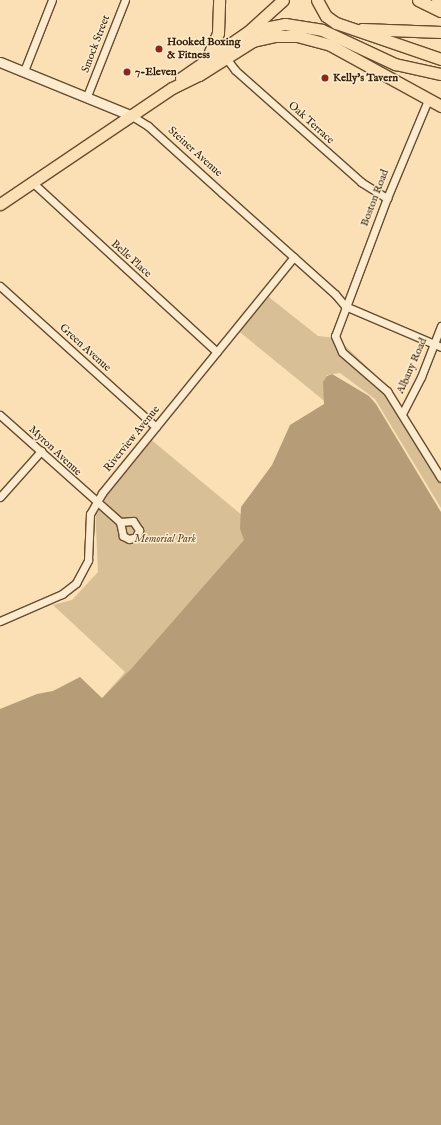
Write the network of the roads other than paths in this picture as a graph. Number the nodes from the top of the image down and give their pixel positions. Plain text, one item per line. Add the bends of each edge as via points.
1 (52, 0) edge
2 (125, 0) edge
3 (219, 0) edge
4 (283, 0) edge
5 (317, 0) edge
6 (418, 0) edge
7 (437, 0) edge
8 (441, 2) edge
9 (441, 11) edge
10 (353, 29) junction
11 (250, 31) junction
12 (441, 32) edge
13 (226, 58) junction
14 (441, 59) edge
15 (206, 60) junction
16 (0, 62) edge
17 (24, 71) junction
18 (441, 74) edge
19 (172, 88) junction
20 (87, 96) junction
21 (428, 100) junction
22 (441, 106) edge
23 (132, 116) junction
24 (32, 182) junction
25 (387, 198) junction
26 (0, 204) edge
27 (294, 257) junction
28 (0, 286) edge
29 (345, 306) junction
30 (441, 326) edge
31 (438, 346) edge
32 (217, 352) junction
33 (402, 414) junction
34 (0, 415) edge
35 (156, 427) junction
36 (41, 451) junction
37 (441, 478) edge
38 (0, 497) edge
39 (96, 503) junction
40 (120, 522) dead end
41 (0, 621) edge

1 - 17 street
2 - 20 street, Smock Street
3 - 15 main road via 218,33
4 - 11 main road
5 - 10 main road via 322,11 332,21
6 - 9 main road
7 - 8 main road
10 - 12 main road
10 - 14 main road
11 - 15 main road
11 - 18 main road via 275,24 312,27 333,34 395,64
13 - 19 main road
13 - 21 main road via 248,44 265,38 286,35 307,37 330,45
13 - 25 street, Oak Terrace via 236,70 361,182
15 - 19 main road
16 - 17 street, Steiner Avenue
17 - 20 street, Steiner Avenue
19 - 23 main road
20 - 23 street, Steiner Avenue
21 - 22 main road
21 - 25 street, Boston Road
23 - 24 main road
23 - 27 street, Steiner Avenue via 148,126
24 - 26 main road
24 - 32 street, Belle Place
25 - 29 street, Boston Road
27 - 29 street, Steiner Avenue
27 - 32 street, Riverview Avenue
28 - 35 street, Green Avenue
29 - 31 street, Steiner Avenue
29 - 33 street, Boston Road via 335,336 339,348 387,391
30 - 31 street, Albany Road
31 - 33 street, Albany Road
32 - 35 street, Riverview Avenue
33 - 37 street, Boston Road
34 - 36 street, Myron Avenue
35 - 39 street, Riverview Avenue
36 - 38 street
36 - 39 street, Myron Avenue
39 - 40 street, Myron Avenue
39 - 41 street, Riverview Avenue via 88,525 88,560 76,583 62,594

